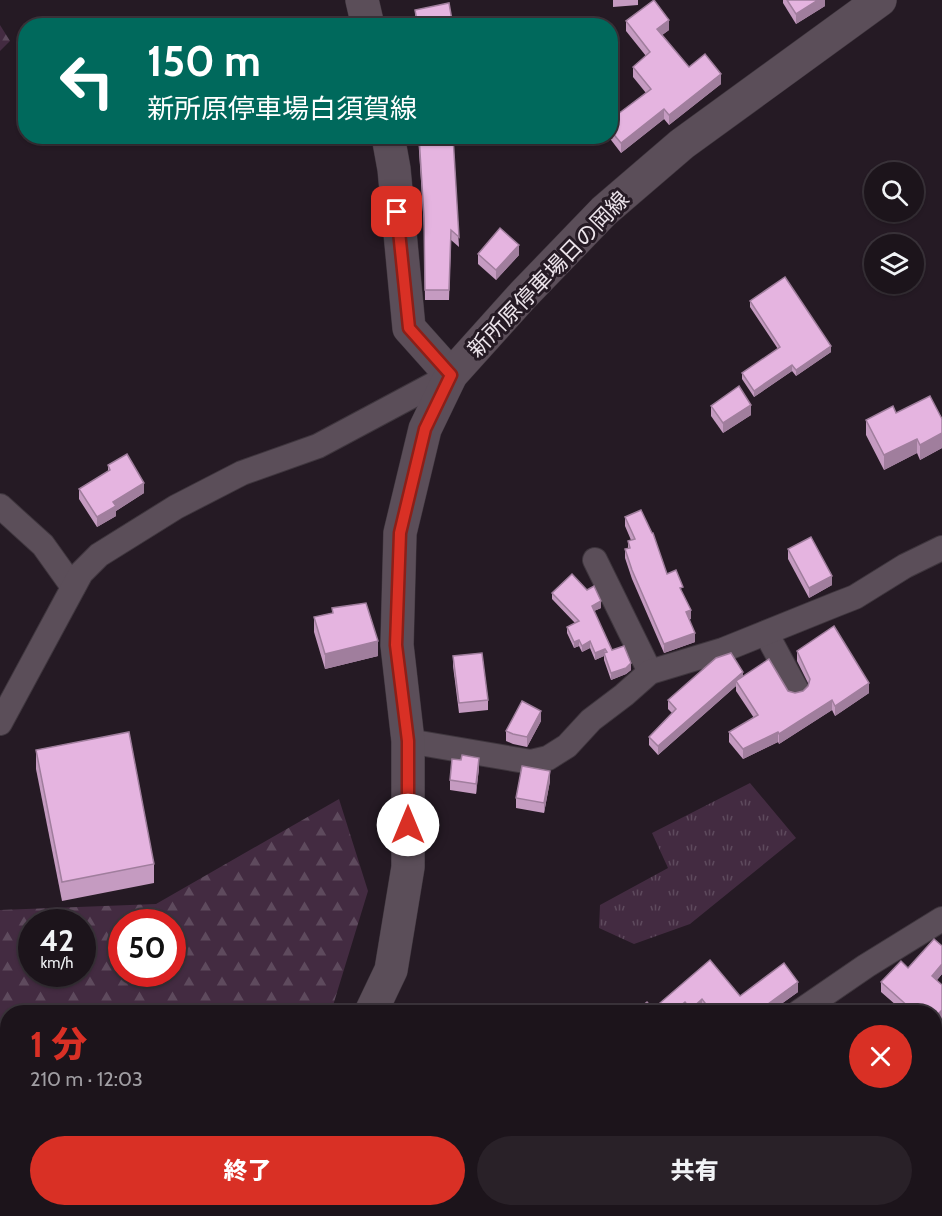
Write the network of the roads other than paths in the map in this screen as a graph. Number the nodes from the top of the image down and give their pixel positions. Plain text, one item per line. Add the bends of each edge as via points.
1 (362, 0) edge
2 (880, 0) edge
3 (366, 18) edge
4 (389, 144) edge
5 (451, 375) junction
6 (0, 506) edge
7 (942, 548) edge
8 (595, 560) dead end
9 (73, 587) junction
10 (766, 633) junction
11 (650, 672) junction
12 (796, 689) dead end
13 (0, 723) edge
14 (408, 741) junction
15 (942, 919) edge
16 (374, 1005) edge
17 (809, 1005) edge

1 - 3 main road
2 - 5 main road, 新所原停車場日の岡線 via 682,144 604,211
4 - 5 main road via 409,328
5 - 9 street via 318,446 242,473 176,507 99,555
5 - 14 main road, 新所原停車場日の岡線 via 425,429 400,533 396,645
6 - 9 street via 43,545
7 - 10 street via 855,597
8 - 11 street
9 - 13 street
10 - 11 street
10 - 12 street
11 - 14 street via 591,720 567,746 548,758 531,762
14 - 16 main road, 新所原停車場日の岡線 via 408,867 392,970
15 - 17 street

